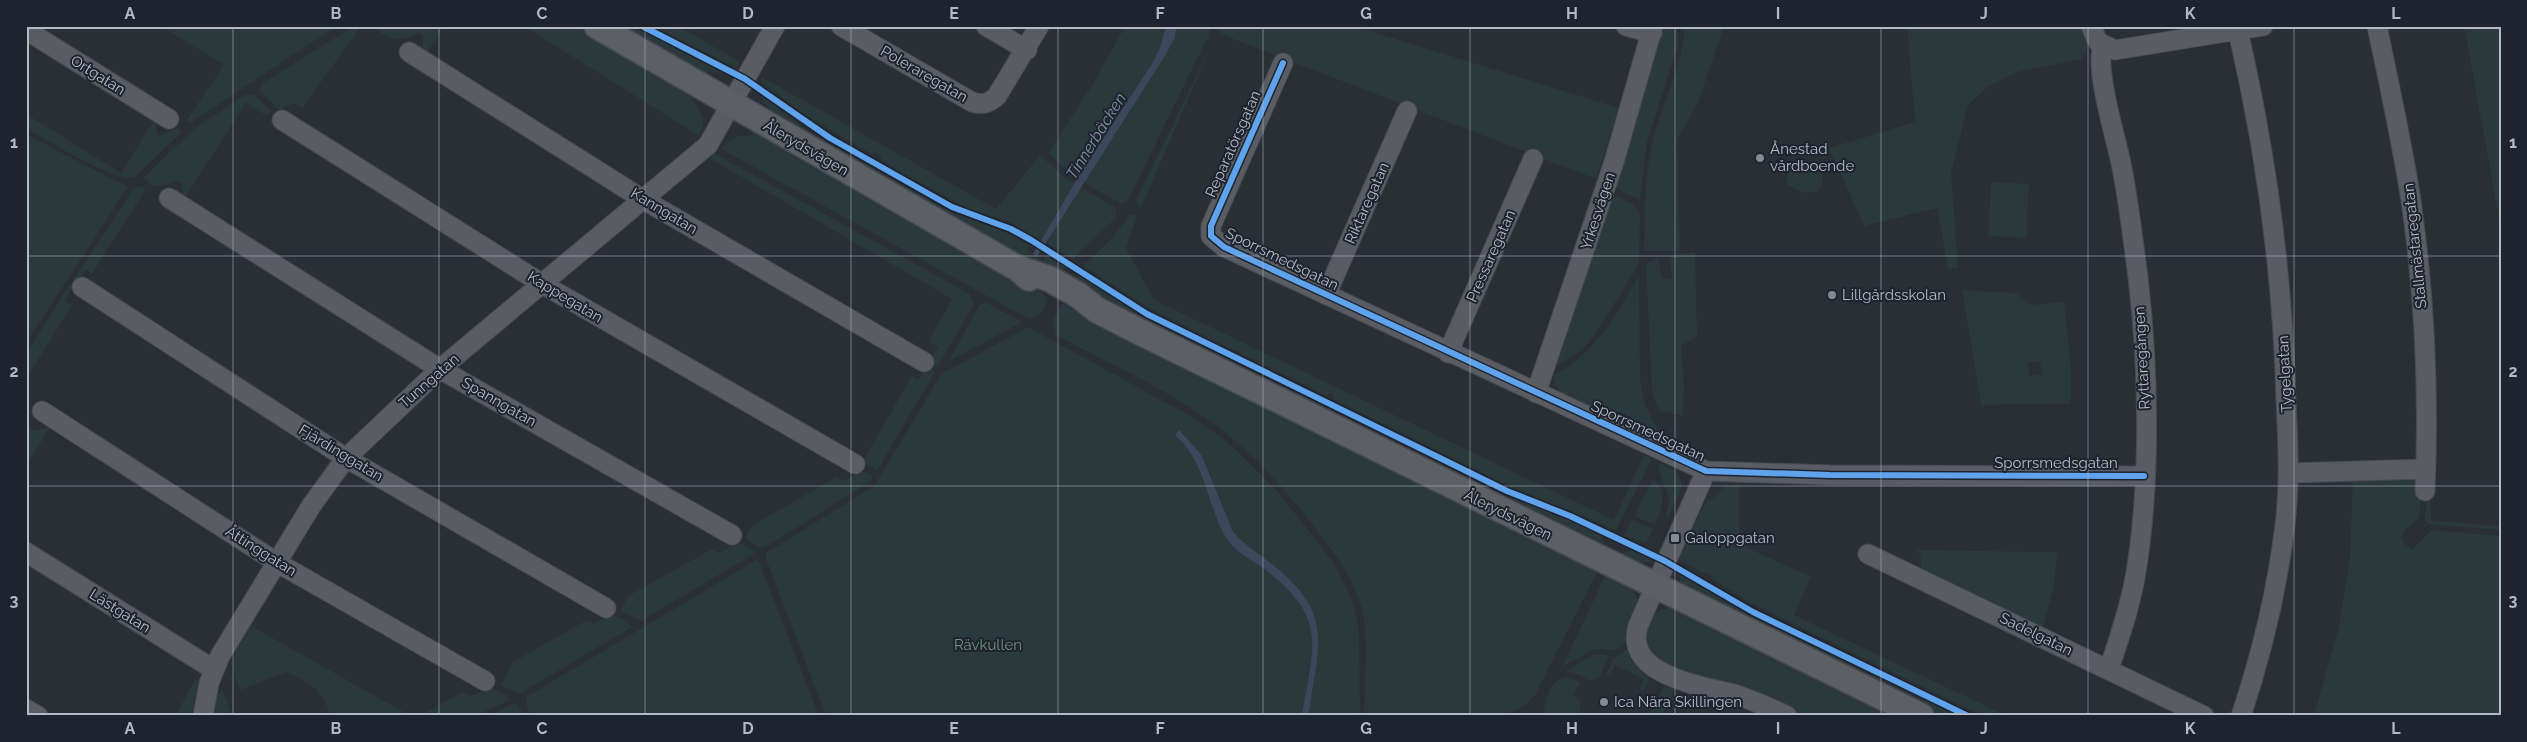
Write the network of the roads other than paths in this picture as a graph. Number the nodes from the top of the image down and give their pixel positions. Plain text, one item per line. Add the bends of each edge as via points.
1 (597, 26) edge
2 (774, 26) edge
3 (842, 26) edge
4 (986, 26) edge
5 (1039, 26) edge
6 (1626, 26) edge
7 (2091, 26) edge
8 (2262, 26) edge
9 (2377, 26) edge
10 (26, 30) edge
11 (1652, 30) edge
12 (2238, 30) junction
13 (2103, 46) junction
14 (1027, 50) junction
15 (409, 52) dead end
16 (1283, 63) dead end
17 (731, 105) junction
18 (1407, 111) dead end
19 (169, 119) dead end
20 (282, 120) dead end
21 (1533, 159) dead end
22 (169, 198) dead end
23 (644, 200) junction
24 (1211, 236) joint
25 (544, 285) junction
26 (82, 288) dead end
27 (1326, 295) junction
28 (1448, 353) junction
29 (924, 362) dead end
30 (440, 369) junction
31 (1536, 393) junction
32 (42, 412) dead end
33 (346, 458) junction
34 (855, 464) dead end
35 (2426, 469) junction
36 (1706, 472) junction
37 (2288, 473) junction
38 (2144, 476) junction
39 (2425, 491) dead end
40 (732, 535) dead end
41 (26, 552) edge
42 (1868, 554) dead end
43 (276, 562) junction
44 (1655, 586) junction
45 (606, 608) dead end
46 (213, 669) junction
47 (2108, 669) junction
48 (485, 681) dead end
49 (26, 709) edge
50 (1753, 709) edge
51 (38, 716) edge
52 (203, 716) edge
53 (1787, 716) edge
54 (1922, 716) edge
55 (2204, 716) edge
56 (2241, 716) edge

1 - 17 main road, Ålerydsvägen
2 - 17 street
3 - 14 street, Poleraregatan via 982,105 997,96
4 - 14 street
5 - 14 street
6 - 11 street
7 - 13 street
8 - 12 street
9 - 35 street, Stallmästaregatan via 2401,139 2416,250 2427,401
10 - 19 street, Ortgatan
11 - 31 street, Yrkesvägen via 1614,162
12 - 13 street via 2122,50
12 - 37 street, Tygelgatan via 2273,220 2286,364
13 - 38 street, Ryttaregången via 2100,64 2122,168 2138,279 2145,412
15 - 23 street, Kanngatan
16 - 24 street, Reparatörsgatan via 1211,226
17 - 23 street, Tunngatan via 708,145
17 - 44 main road, Ålerydsvägen via 1017,268 1049,292 1073,304 1097,310
18 - 27 street, Riktaregatan
20 - 25 street, Kappegatan
21 - 28 street, Pressaregatan
22 - 30 street, Spanngatan
23 - 25 street, Tunngatan
23 - 29 street, Kanngatan
24 - 27 street, Sporrsmedsgatan via 1224,247
25 - 30 street, Tunngatan
25 - 34 street, Kappegatan
26 - 33 street, Fjärdinggatan
27 - 28 street, Sporrsmedsgatan
28 - 31 street, Sporrsmedsgatan
30 - 33 street, Tunngatan
30 - 40 street, Spanngatan
31 - 36 street, Sporrsmedsgatan
32 - 43 street, Åttinggatan
33 - 43 street, Tunngatan
33 - 45 street, Fjärdinggatan
35 - 37 street
35 - 39 street, Stallmästaregatan
36 - 38 street, Sporrsmedsgatan via 1830,476
36 - 44 street
37 - 56 street, Tygelgatan via 2285,523 2272,606 2264,644
38 - 47 street, Ryttaregången via 2142,528 2134,579 2124,624
41 - 46 street, Lästgatan
42 - 47 street, Sadelgatan
43 - 46 street, Tunngatan
43 - 48 street, Åttinggatan
44 - 50 street via 1635,636 1638,652 1649,664
44 - 54 main road, Ålerydsvägen
46 - 52 street, Tunngatan
47 - 55 street, Sadelgatan
49 - 51 street
50 - 53 street

